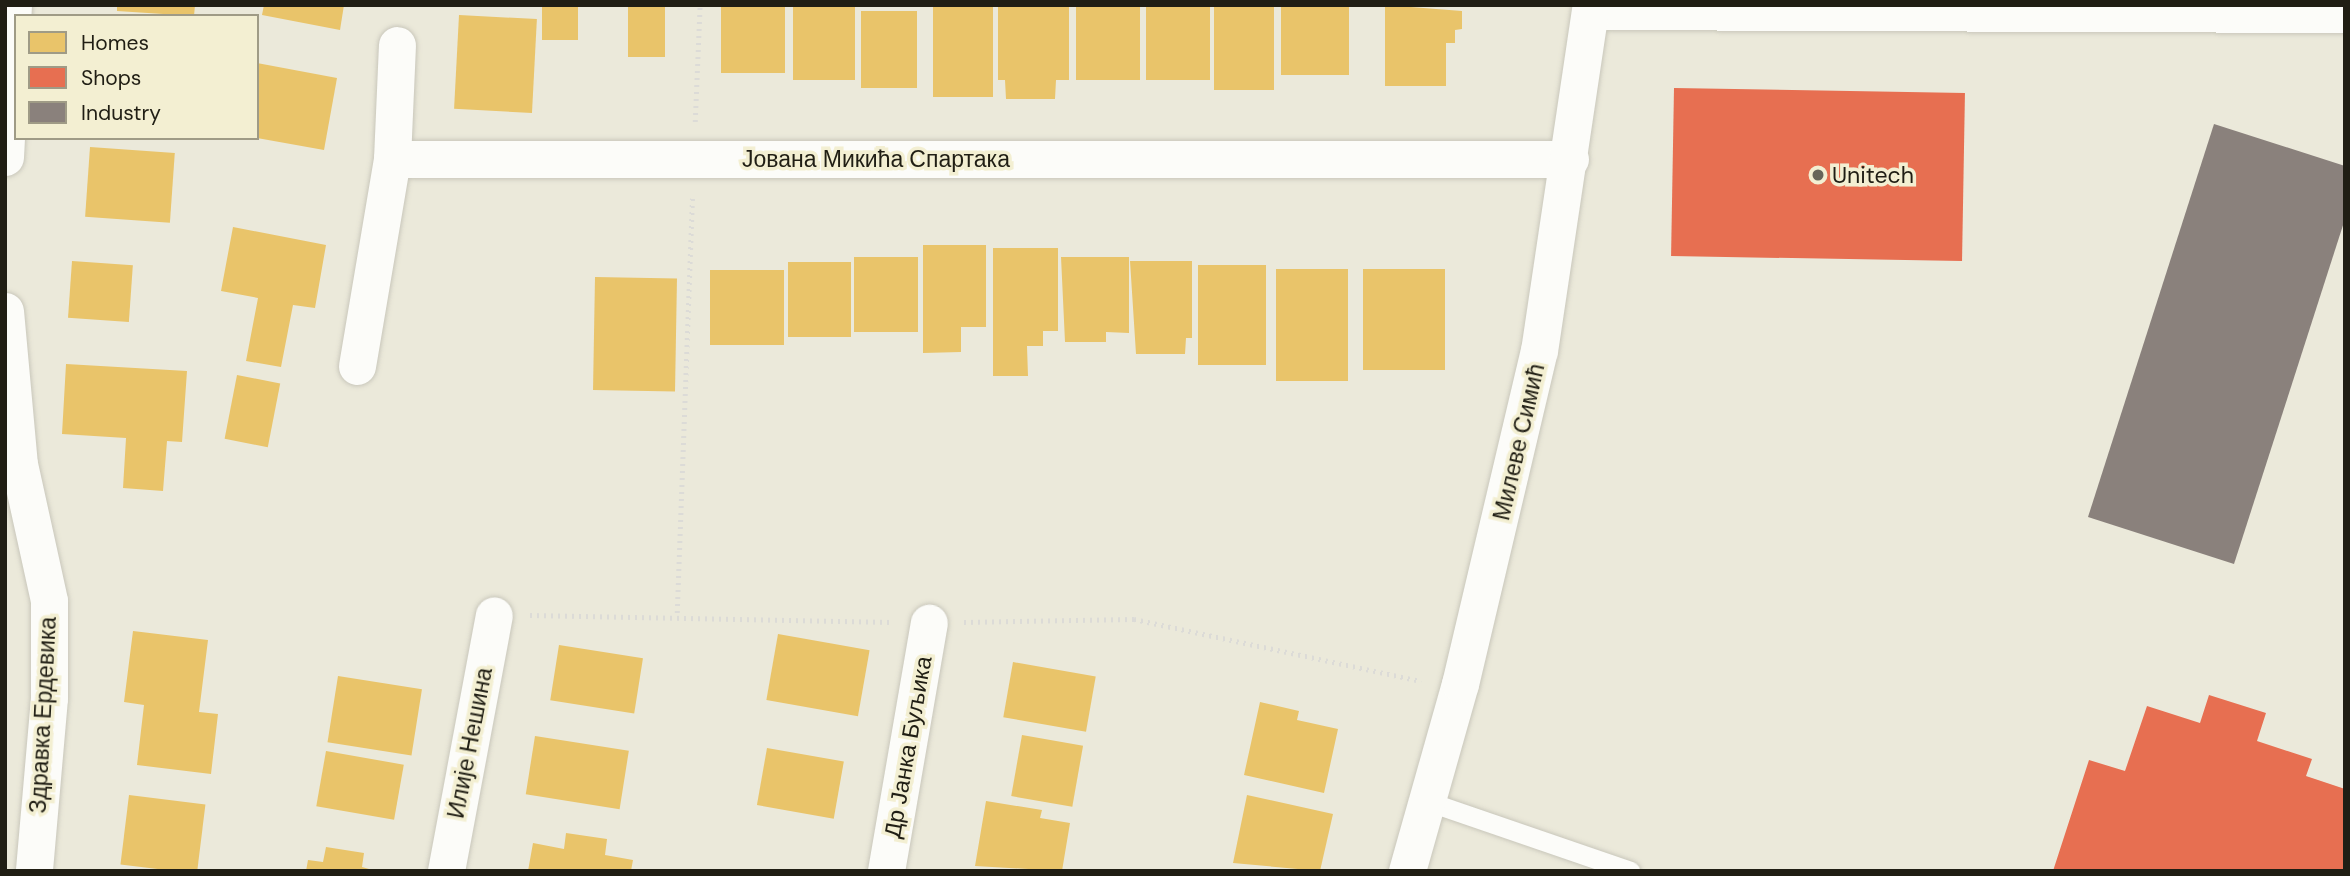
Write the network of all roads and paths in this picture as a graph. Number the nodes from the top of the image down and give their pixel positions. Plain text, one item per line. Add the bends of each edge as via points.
1 (13, 5) edge
2 (700, 5) edge
3 (1591, 8) edge
4 (2345, 14) edge
5 (397, 45) dead end
6 (5, 157) edge
7 (392, 159) junction
8 (694, 159) junction
9 (1570, 159) junction
10 (5, 311) edge
11 (357, 366) dead end
12 (12, 463) edge
13 (677, 613) junction
14 (494, 615) joint
15 (929, 623) junction
16 (1460, 684) junction
17 (1427, 801) junction
18 (34, 871) edge
19 (446, 871) edge
20 (886, 871) edge
21 (1406, 871) edge
22 (1630, 871) edge

1 - 6 street
2 - 8 path
3 - 4 street
3 - 9 street, Милеве Симић
5 - 7 street
7 - 8 street, Јована Микића Спартака
7 - 11 street
8 - 9 street, Јована Микића Спартака
8 - 13 path
9 - 16 street, Милеве Симић via 1539,351
10 - 12 street, Здравка Ердевика
12 - 18 street, Здравка Ердевика via 49,601 49,698
13 - 14 path
13 - 15 path
14 - 19 street, Илије Нешина
15 - 16 path via 1134,619 1392,678
15 - 20 street, Др Јанка Буљика
16 - 17 street, Милеве Симић
17 - 21 street, Милеве Симић
17 - 22 lane

